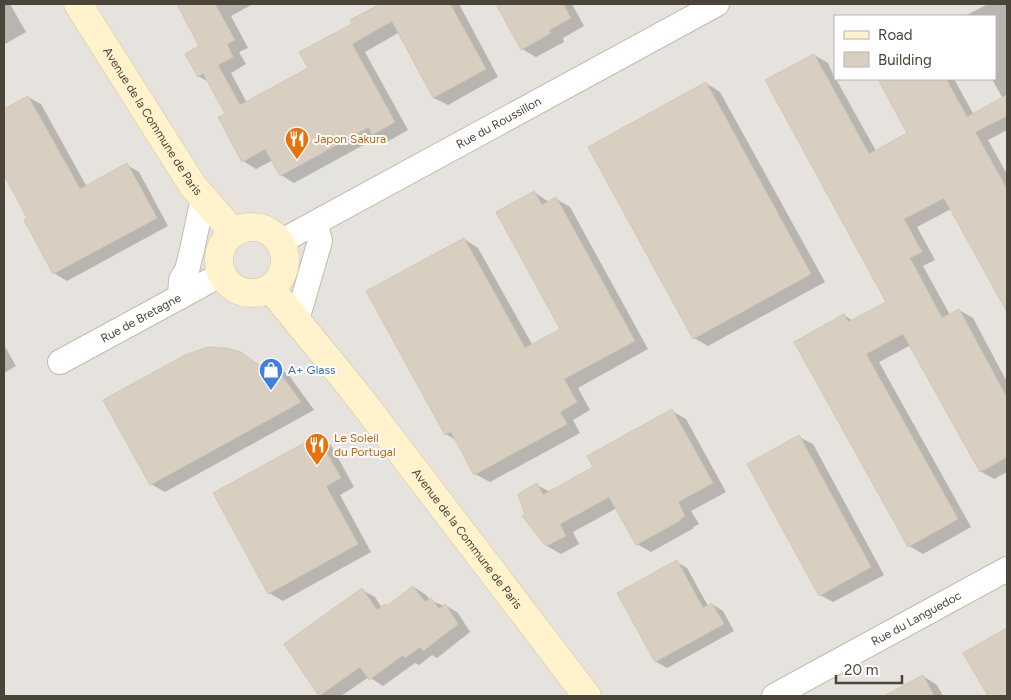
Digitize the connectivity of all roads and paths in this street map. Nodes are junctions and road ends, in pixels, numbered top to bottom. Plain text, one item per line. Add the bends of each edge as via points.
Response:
1 (78, 4) edge
2 (717, 4) edge
3 (203, 198) junction
4 (316, 224) junction
5 (234, 232) junction
6 (280, 242) junction
7 (222, 274) junction
8 (270, 288) junction
9 (180, 297) junction
10 (297, 320) junction
11 (60, 362) dead end
12 (1007, 569) edge
13 (588, 696) edge
14 (774, 696) edge

1 - 3 street, Avenue de la Commune de Paris
2 - 4 street, Rue du Roussillon
3 - 5 street, Avenue de la Commune de Paris
3 - 9 street via 187,270 181,280
4 - 6 street, Rue du Roussillon
4 - 10 street via 320,240
5 - 6 street via 259,228
5 - 7 street via 220,251
6 - 8 street via 285,254 285,267 280,279
7 - 8 street via 230,286 243,292 257,293
7 - 9 street, Rue de Bretagne
8 - 10 street, Avenue de la Commune de Paris
9 - 11 street, Rue de Bretagne
10 - 13 street, Avenue de la Commune de Paris
12 - 14 street, Rue du Languedoc

